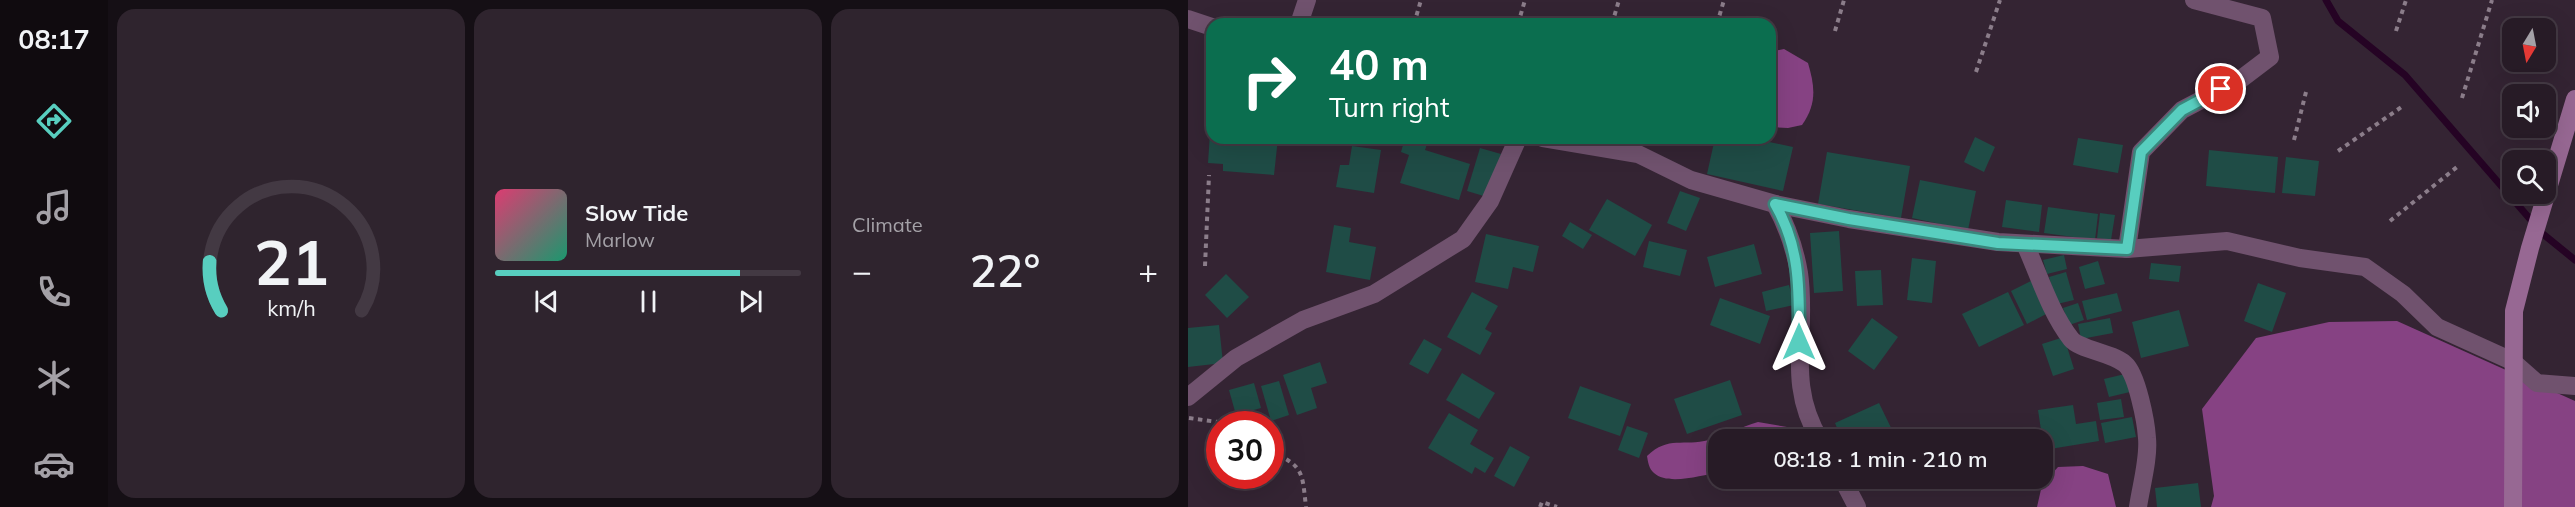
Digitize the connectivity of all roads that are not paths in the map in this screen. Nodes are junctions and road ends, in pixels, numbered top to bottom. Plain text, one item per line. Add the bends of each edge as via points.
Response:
1 (1307, 0) edge
2 (2194, 0) edge
3 (1301, 18) edge
4 (1188, 19) edge
5 (1206, 25) edge
6 (2575, 99) edge
7 (1515, 144) edge
8 (1579, 144) edge
9 (1775, 204) junction
10 (2025, 244) junction
11 (2127, 249) junction
12 (2512, 361) junction
13 (2575, 386) edge
14 (1188, 397) edge
15 (1813, 429) edge
16 (1848, 489) edge
17 (1857, 507) edge
18 (2138, 507) edge
19 (2513, 507) edge

1 - 3 street
2 - 11 street via 2262,18 2270,57 2241,78 2182,110 2141,152
4 - 5 street
6 - 12 street via 2514,311
7 - 14 street via 1490,201 1462,239 1374,294 1303,320 1236,358
8 - 9 street via 1638,154 1691,180
9 - 10 street via 1998,243
9 - 15 street via 1787,225 1799,274 1801,396
10 - 11 street
10 - 18 street via 2051,305 2072,341 2126,364 2136,385 2147,440
11 - 12 street via 2226,241 2300,258 2365,267 2403,294 2437,327
12 - 13 street via 2537,383
12 - 19 street
16 - 17 street

